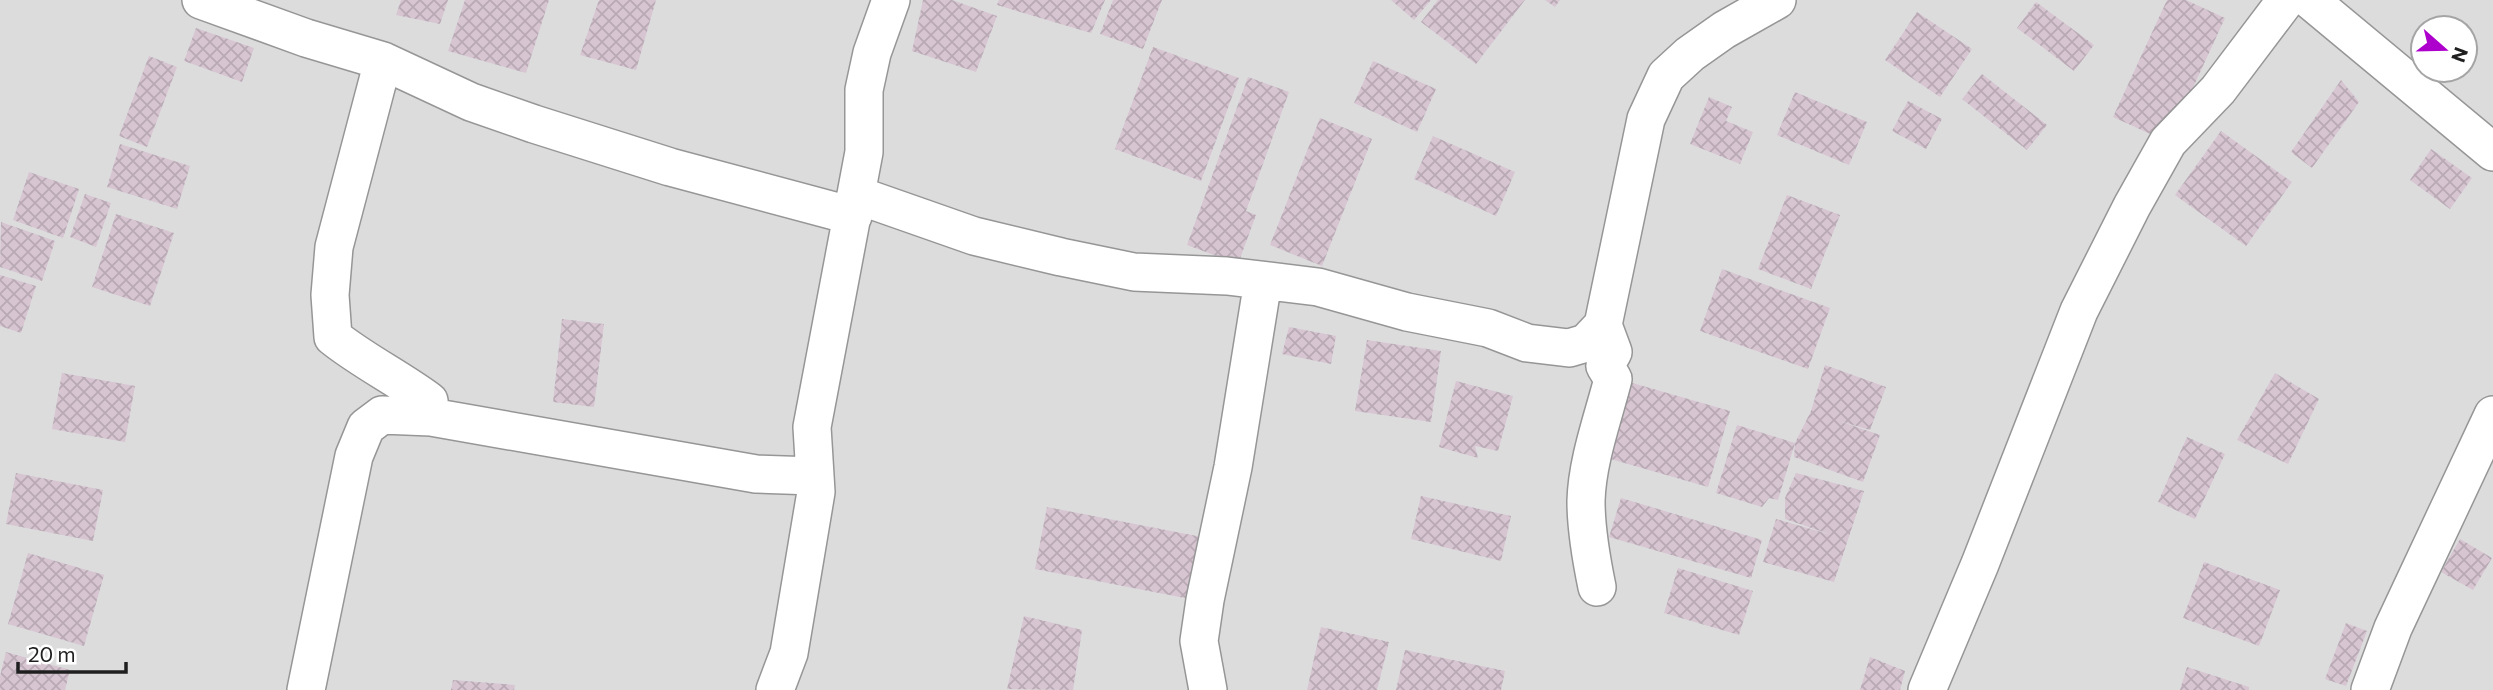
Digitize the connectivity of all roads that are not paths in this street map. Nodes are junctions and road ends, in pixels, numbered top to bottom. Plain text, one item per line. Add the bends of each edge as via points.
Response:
1 (201, 0) edge
2 (891, 0) edge
3 (1777, 0) edge
4 (2286, 0) edge
5 (2310, 0) edge
6 (383, 61) junction
7 (2493, 152) edge
8 (855, 206) junction
9 (1263, 281) junction
10 (1603, 325) junction
11 (2493, 415) edge
12 (431, 417) junction
13 (814, 477) junction
14 (1597, 587) dead end
15 (306, 690) edge
16 (775, 690) edge
17 (1208, 690) edge
18 (1927, 690) edge
19 (2371, 690) edge

1 - 6 street
2 - 8 street via 864,90 863,152
3 - 10 street via 1724,30 1666,76 1646,119
4 - 18 street via 2218,90 2168,142 2132,206 2079,311
5 - 7 street
6 - 8 street via 471,102 670,167
6 - 12 street via 334,247 333,337 429,401
8 - 9 street via 1134,272
8 - 13 street via 812,427
9 - 10 street via 1318,287 1488,328 1527,343 1569,348 1586,343
9 - 17 street via 1199,641
10 - 14 street via 1614,352 1605,366 1613,379 1586,499
11 - 19 street via 2393,628
12 - 13 street via 757,474
12 - 15 street via 382,415 366,427 354,456
13 - 16 street via 816,492 789,653

